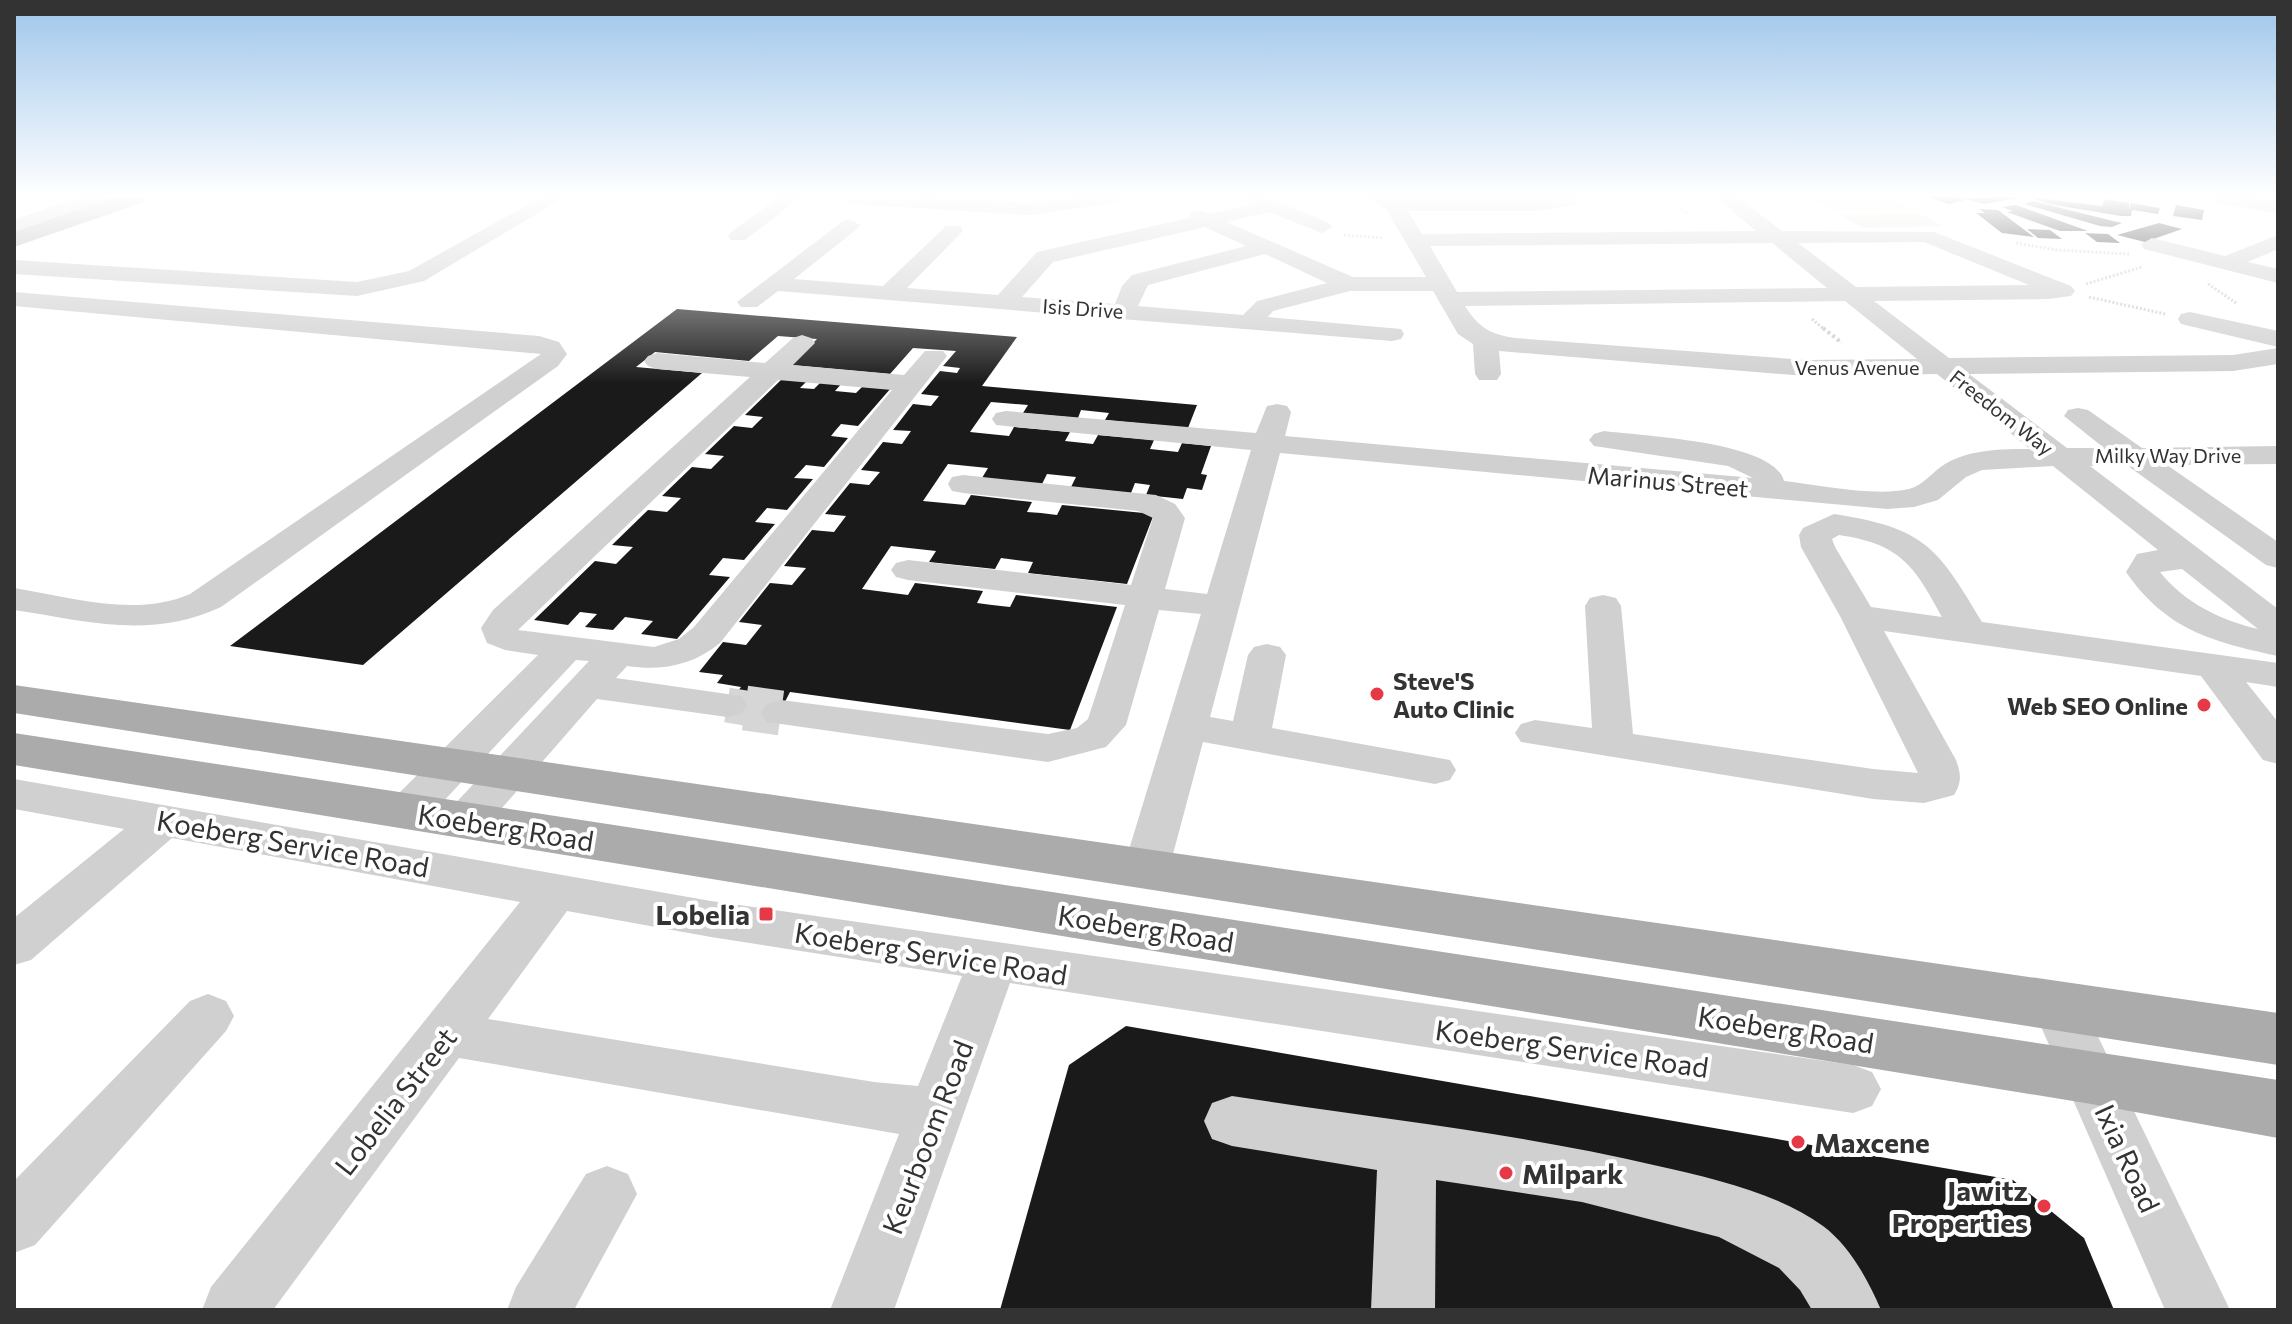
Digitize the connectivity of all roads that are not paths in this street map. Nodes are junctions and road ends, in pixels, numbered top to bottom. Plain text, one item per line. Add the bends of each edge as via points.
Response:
1 (447, 259) edge
2 (807, 259) edge
3 (924, 259) edge
4 (1043, 259) edge
5 (1221, 259) edge
6 (1292, 259) edge
7 (1427, 259) edge
8 (1804, 259) edge
9 (1983, 259) edge
10 (2204, 259) edge
11 (2225, 259) edge
12 (2218, 261) junction
13 (14, 267) edge
14 (2278, 276) edge
15 (775, 284) junction
16 (1349, 284) junction
17 (1447, 292) junction
18 (889, 293) junction
19 (1849, 294) junction
20 (20, 302) edge
21 (749, 302) dead end
22 (1005, 302) junction
23 (1124, 311) junction
24 (2190, 319) road end
25 (1250, 322) junction
26 (1392, 334) dead end
27 (2278, 339) edge
28 (1485, 341) junction
29 (802, 343) dead end
30 (934, 356) dead end
31 (2278, 356) edge
32 (657, 361) dead end
33 (1944, 366) junction
34 (772, 372) junction
35 (1488, 374) dead end
36 (911, 384) junction
37 (2078, 416) dead end
38 (1006, 419) dead end
39 (1272, 428) junction
40 (1604, 440) dead end
41 (2134, 455) junction
42 (2278, 455) edge
43 (2058, 456) junction
44 (963, 484) dead end
45 (1771, 491) junction
46 (2191, 558) junction
47 (2278, 558) edge
48 (908, 570) dead end
49 (1143, 597) junction
50 (14, 599) edge
51 (1221, 606) junction
52 (1603, 606) dead end
53 (1858, 616) junction
54 (2278, 627) edge
55 (1970, 634) junction
56 (2278, 645) edge
57 (567, 647) junction
58 (617, 654) junction
59 (1267, 655) dead end
60 (2278, 675) edge
61 (2224, 680) junction
62 (588, 686) junction
63 (14, 699) edge
64 (2278, 699) edge
65 (727, 705) tunnel mouth
66 (781, 713) tunnel mouth
67 (1187, 726) junction
68 (1535, 733) dead end
69 (1250, 736) junction
70 (1613, 743) junction
71 (14, 749) edge
72 (2278, 750) edge
73 (453, 764) junction
74 (1435, 770) dead end
75 (509, 773) junction
76 (14, 794) edge
77 (408, 811) junction
78 (165, 820) junction
79 (466, 820) junction
80 (1146, 869) junction
81 (556, 891) junction
82 (14, 946) edge
83 (992, 963) junction
84 (2058, 1006) junction
85 (208, 1016) dead end
86 (446, 1034) junction
87 (2278, 1039) edge
88 (2091, 1077) junction
89 (1853, 1089) dead end
90 (2278, 1109) edge
91 (935, 1113) junction
92 (1232, 1121) dead end
93 (1407, 1149) junction
94 (607, 1194) dead end
95 (14, 1224) edge
96 (234, 1310) edge
97 (539, 1310) edge
98 (862, 1310) edge
99 (1403, 1310) edge
100 (1849, 1310) edge
101 (2198, 1310) edge

1 - 13 street via 416,276 357,289
2 - 15 street
3 - 18 street
4 - 22 street
5 - 23 street via 1140,280
6 - 16 street
7 - 17 street
8 - 19 street, Freedom Way
9 - 19 street via 2063,291
10 - 12 street
11 - 12 street
12 - 14 street
15 - 18 street, Isis Drive
15 - 21 street
16 - 17 street
16 - 25 street via 1265,306
17 - 19 street
17 - 28 street via 1467,329
18 - 22 street, Isis Drive
19 - 33 street, Freedom Way
20 - 50 street via 539,344 554,354 188,609 136,616
22 - 23 street, Isis Drive
23 - 25 street, Isis Drive
24 - 27 street
25 - 26 street, Isis Drive
28 - 33 street, Venus Avenue via 1787,367
28 - 35 street
29 - 34 street
30 - 36 street
31 - 33 street, Venus Avenue via 2233,363
32 - 34 street
33 - 43 street, Freedom Way
34 - 36 street
34 - 57 street via 499,628 505,639
36 - 58 street via 707,635 692,647 657,659
37 - 41 street
38 - 39 street, Marinus Street
39 - 45 street, Marinus Street
39 - 51 street
40 - 45 street via 1745,461 1767,474
41 - 42 street, Milky Way Drive
41 - 43 street, Milky Way Drive
41 - 47 street
43 - 45 street, Marinus Street via 1973,463 1914,498 1872,500
43 - 46 street, Freedom Way
44 - 49 street via 1145,502 1164,511 1169,518
46 - 54 street, Freedom Way
46 - 56 street via 2149,561 2143,572 2179,610 2208,626
48 - 49 street
49 - 51 street
49 - 66 street via 1106,725 1091,738 1048,748
51 - 67 street
52 - 70 street
53 - 55 street
53 - 55 street via 1818,547 1815,535 1834,524 1892,535 1916,548
53 - 70 street via 1935,760 1939,785 1873,784
55 - 61 street
57 - 58 street
57 - 73 street
58 - 62 street
59 - 69 street
60 - 61 street
61 - 64 street
61 - 72 street
62 - 65 street
62 - 75 street
63 - 73 main road
67 - 69 street
67 - 80 street
68 - 70 street
69 - 74 street
71 - 77 main road, Koeberg Road
73 - 75 main road
73 - 77 street
75 - 79 street
75 - 80 main road
76 - 78 street, Koeberg Service Road
77 - 79 main road, Koeberg Road
78 - 81 street, Koeberg Service Road
78 - 82 street
79 - 88 main road, Koeberg Road
80 - 84 main road
81 - 83 street, Koeberg Service Road
81 - 86 street, Lobelia Street
83 - 89 street, Koeberg Service Road
83 - 91 street, Keurboom Road
84 - 87 main road
84 - 88 street, Ixia Road
85 - 95 street
86 - 91 street
86 - 96 street, Lobelia Street
88 - 90 main road, Koeberg Road
88 - 101 street, Ixia Road
91 - 98 street, Keurboom Road
92 - 93 street
93 - 99 street
93 - 100 street via 1582,1175 1726,1210 1801,1247
94 - 97 street

